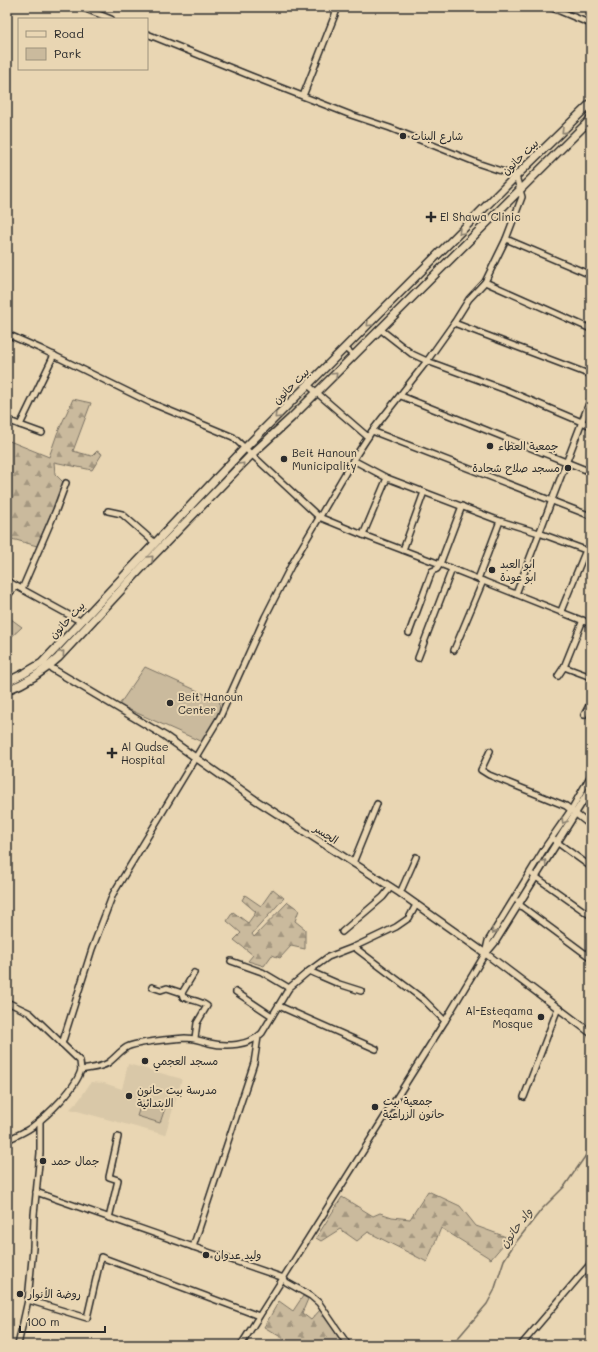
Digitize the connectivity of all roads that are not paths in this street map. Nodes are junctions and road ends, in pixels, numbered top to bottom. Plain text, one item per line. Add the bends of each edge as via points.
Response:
1 (81, 7) edge
2 (338, 7) edge
3 (550, 7) edge
4 (108, 18) edge
5 (591, 24) edge
6 (148, 34) edge
7 (303, 96) junction
8 (591, 103) edge
9 (591, 119) edge
10 (516, 176) junction
11 (520, 189) junction
12 (506, 240) junction
13 (591, 275) edge
14 (485, 282) junction
15 (454, 322) junction
16 (380, 329) junction
17 (591, 329) edge
18 (7, 334) edge
19 (345, 348) junction
20 (54, 355) junction
21 (354, 356) junction
22 (427, 361) junction
23 (591, 375) edge
24 (308, 385) junction
25 (316, 393) junction
26 (401, 396) junction
27 (591, 398) edge
28 (7, 420) edge
29 (582, 423) junction
30 (20, 425) junction
31 (591, 426) edge
32 (372, 431) junction
33 (42, 433) dead end
34 (368, 437) junction
35 (245, 448) junction
36 (252, 454) junction
37 (353, 460) junction
38 (566, 462) junction
39 (591, 472) edge
40 (387, 478) junction
41 (66, 483) dead end
42 (424, 492) junction
43 (552, 500) junction
44 (462, 506) junction
45 (108, 511) dead end
46 (591, 516) edge
47 (319, 517) junction
48 (500, 521) junction
49 (539, 533) junction
50 (362, 535) junction
51 (155, 543) junction
52 (403, 550) junction
53 (588, 551) edge
54 (440, 564) junction
55 (452, 569) junction
56 (481, 580) junction
57 (7, 581) edge
58 (16, 586) junction
59 (22, 589) junction
60 (516, 594) junction
61 (7, 596) edge
62 (561, 611) junction
63 (583, 620) junction
64 (80, 621) junction
65 (591, 624) edge
66 (410, 633) dead end
67 (454, 650) dead end
68 (418, 658) dead end
69 (42, 663) junction
70 (564, 666) junction
71 (49, 667) junction
72 (558, 676) dead end
73 (591, 678) edge
74 (7, 682) edge
75 (7, 690) edge
76 (591, 702) edge
77 (584, 715) dead end
78 (490, 750) dead end
79 (196, 758) junction
80 (591, 775) edge
81 (591, 788) edge
82 (377, 804) dead end
83 (573, 812) junction
84 (591, 826) edge
85 (551, 839) junction
86 (557, 842) junction
87 (416, 857) dead end
88 (353, 863) junction
89 (591, 867) edge
90 (533, 875) junction
91 (391, 887) junction
92 (400, 893) junction
93 (517, 901) junction
94 (416, 905) junction
95 (591, 916) edge
96 (342, 932) dead end
97 (354, 947) junction
98 (485, 954) junction
99 (591, 958) edge
100 (231, 960) dead end
101 (309, 971) junction
102 (194, 973) dead end
103 (152, 987) dead end
104 (289, 988) junction
105 (361, 990) dead end
106 (236, 992) dead end
107 (182, 993) junction
108 (7, 1002) edge
109 (279, 1006) junction
110 (558, 1008) junction
111 (272, 1016) junction
112 (445, 1021) junction
113 (590, 1033) edge
114 (258, 1037) junction
115 (195, 1038) junction
116 (62, 1044) junction
117 (376, 1048) dead end
118 (81, 1070) junction
119 (524, 1097) dead end
120 (40, 1121) junction
121 (118, 1137) dead end
122 (7, 1140) edge
123 (36, 1192) junction
124 (109, 1218) junction
125 (193, 1247) junction
126 (591, 1263) edge
127 (284, 1278) junction
128 (28, 1300) junction
129 (259, 1316) junction
130 (18, 1345) edge
131 (241, 1345) edge
132 (348, 1345) edge
133 (521, 1345) edge

1 - 4 street
2 - 7 street
3 - 5 street
6 - 7 street
7 - 10 street
8 -> 10 main road, بيت حانون
9 - 11 main road, بيت حانون
10 - 11 street
10 -> 19 main road, بيت حانون
11 - 12 street via 522,197
11 - 16 main road, بيت حانون
12 - 13 street
12 - 14 street
14 - 15 street via 468,299
14 - 17 street
15 - 22 street
15 - 23 street
16 - 21 main road, بيت حانون
16 - 22 street via 412,354
18 - 20 street
19 - 21 street
19 - 24 main road, بيت حانون
20 - 30 street
20 - 35 street via 150,403 233,437
25 -> 21 main road, بيت حانون
22 - 26 street
22 - 29 street via 506,390
24 - 25 street
24 -> 35 main road, بيت حانون
25 - 34 street
25 - 36 main road, بيت حانون
26 - 32 street
26 - 38 street
27 - 29 street
28 - 30 street
29 - 31 street
29 - 38 street
30 - 33 street
32 - 34 street
32 - 43 street
34 - 37 street
35 - 36 street
35 - 51 main road, بيت حانون
36 - 47 street
71 -> 36 main road, بيت حانون
37 - 40 street
37 - 47 street
38 - 39 street
38 - 43 street
40 - 42 street
40 - 50 street
41 - 59 street
42 - 44 street
42 - 52 street
43 - 46 street
43 - 49 street
44 - 48 street
44 - 54 street
45 - 51 street via 122,514
47 - 50 street
47 - 79 street via 265,617 220,717
48 - 49 street
48 - 56 street
49 - 53 street
49 - 60 street
50 - 52 street
51 - 64 main road, بيت حانون
52 - 54 street
53 - 62 street
54 - 55 street
54 - 66 street via 438,569 432,571
55 - 56 street
55 - 68 street
56 - 60 street
56 - 67 street
57 - 58 street
58 - 59 street
58 - 61 street
59 - 64 street
60 - 62 street
62 - 63 street
63 - 65 street
63 - 70 street
64 - 69 main road, بيت حانون
69 - 71 street, الجسر
69 - 74 main road, بيت حانون
70 - 72 street
70 - 73 street
71 - 75 main road, بيت حانون via 26,682
71 - 79 street, الجسر via 145,724
76 - 77 street
78 - 83 street via 481,770 566,806
79 - 88 street, الجسر
79 - 116 street via 113,894 92,949
80 - 83 street
81 - 83 street
82 - 88 street
83 - 84 street
83 -> 85 street
83 - 86 street
85 - 86 street
85 - 90 street
86 - 89 street
90 -> 86 street
87 - 92 street
88 - 91 street, الجسر
90 - 93 street
90 - 95 street
91 - 92 street, الجسر
91 - 96 street
92 - 94 street, الجسر
93 - 98 street via 495,942
93 - 99 street
94 - 97 street via 409,918 396,927
94 - 98 street, الجسر
97 - 101 street via 328,957
97 - 112 street via 424,1000
98 - 110 street, الجسر
98 - 112 street
100 - 104 street via 262,972
101 - 104 street
101 - 105 street
102 - 107 street
103 - 107 street
104 - 109 street
106 - 111 street
107 - 115 street via 188,1000 199,1000 207,1006 197,1023
108 - 116 street via 30,1013
109 - 111 street
109 - 117 street
110 - 113 street, الجسر
110 - 119 street
111 - 114 street
112 - 127 street
114 - 115 street via 241,1044 228,1045
114 - 125 street via 254,1063
115 - 118 street via 129,1047 108,1063
116 - 118 street via 80,1061
118 - 120 street via 73,1086
120 - 122 street
120 - 123 street
121 - 124 street via 109,1177 118,1180
123 - 124 street
123 - 128 street
124 - 125 street
125 - 127 street
126 - 133 street
127 - 129 street
127 - 132 street via 286,1282 319,1303
128 - 129 street via 87,1318 101,1257
128 - 130 street
129 - 131 street

